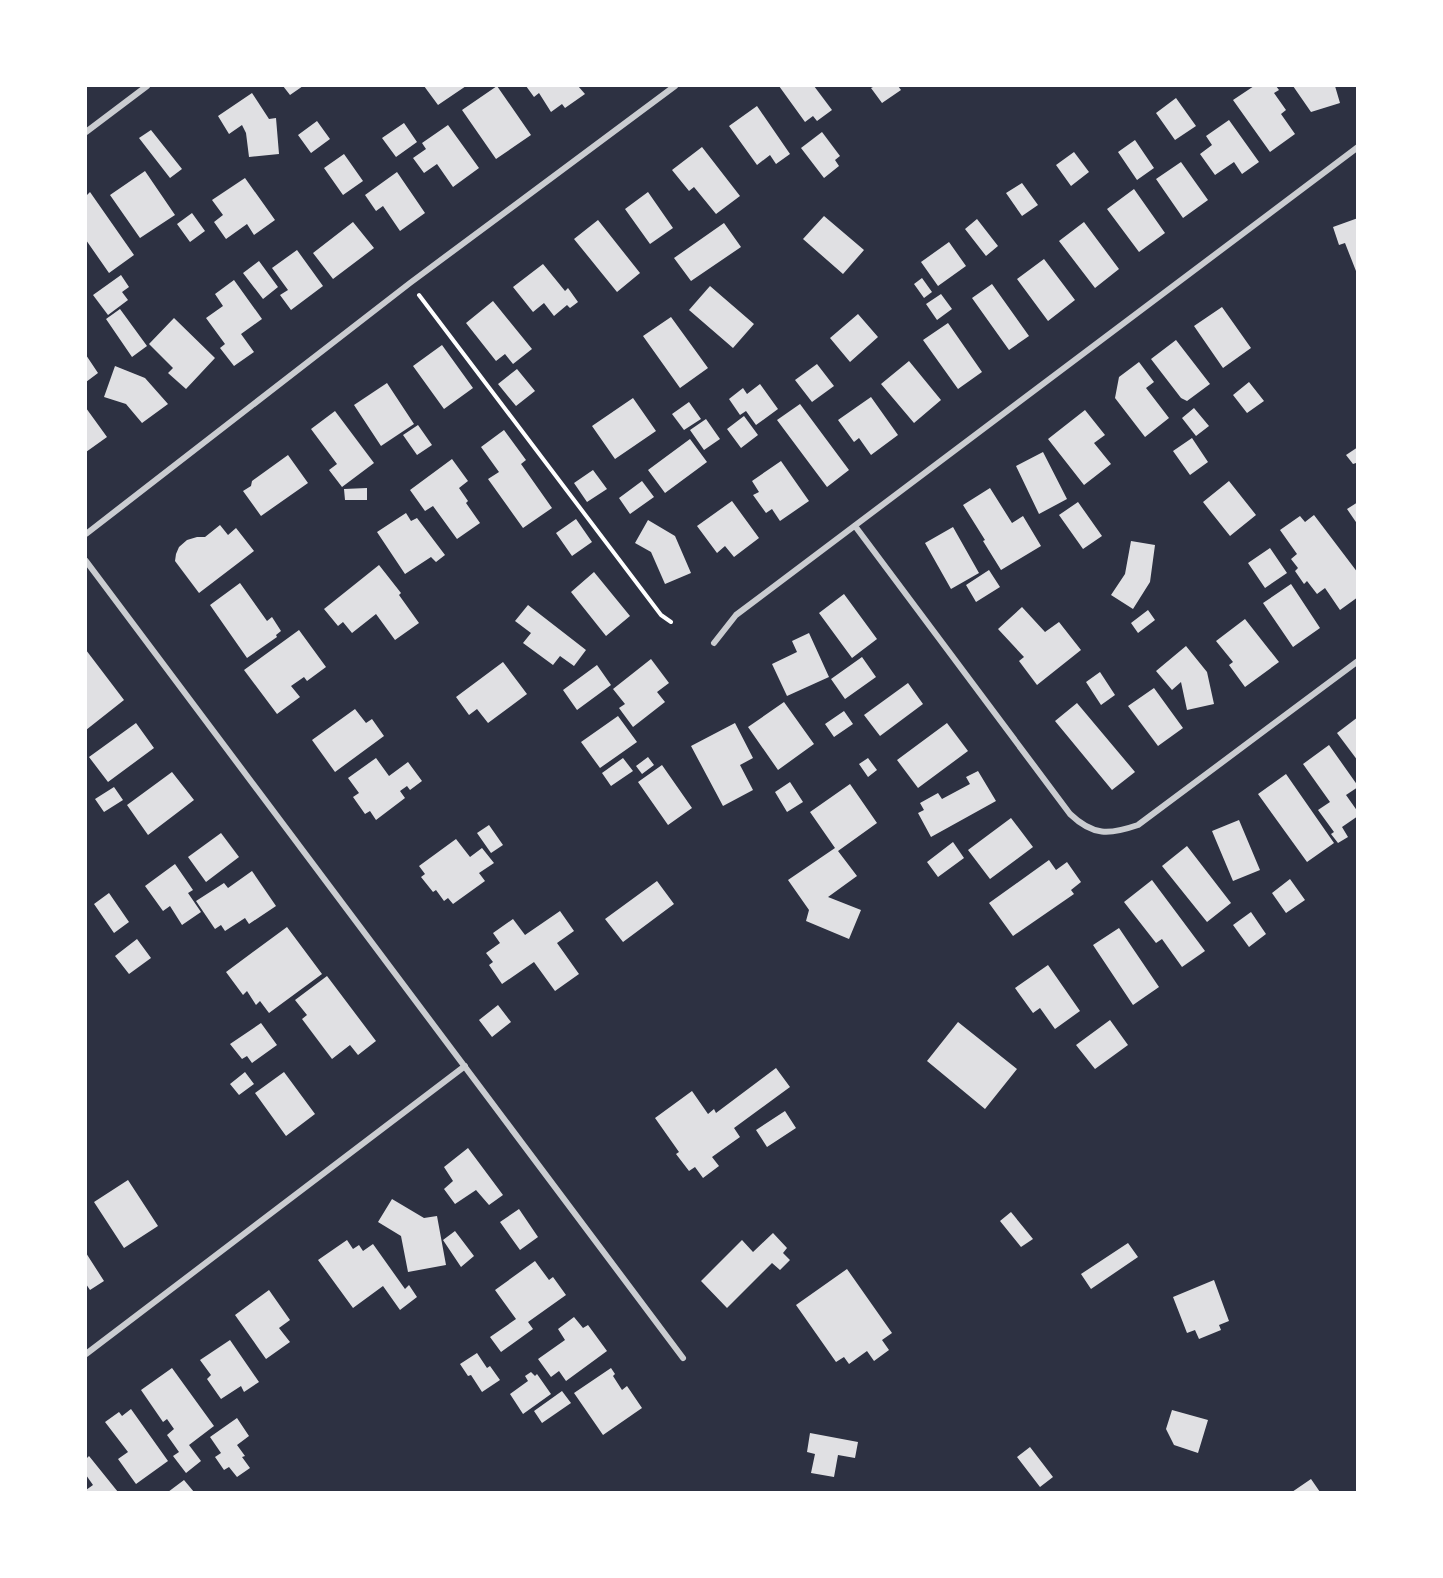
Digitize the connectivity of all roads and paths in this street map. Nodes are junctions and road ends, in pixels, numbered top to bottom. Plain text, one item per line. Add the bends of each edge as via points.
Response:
1 (147, 86) edge
2 (675, 86) edge
3 (86, 132) edge
4 (1358, 147) edge
5 (410, 283) junction
6 (855, 526) junction
7 (86, 534) edge
8 (86, 561) edge
9 (670, 622) dead end
10 (714, 643) dead end
11 (1358, 661) edge
12 (465, 1066) junction
13 (86, 1354) edge
14 (683, 1358) dead end

1 - 3 street
2 - 5 street
4 - 6 street
5 - 7 street
5 - 9 path
6 - 10 street via 736,615
6 - 11 street via 1070,814 1082,825 1099,832 1119,832 1138,825
8 - 12 street
12 - 13 street
12 - 14 street

